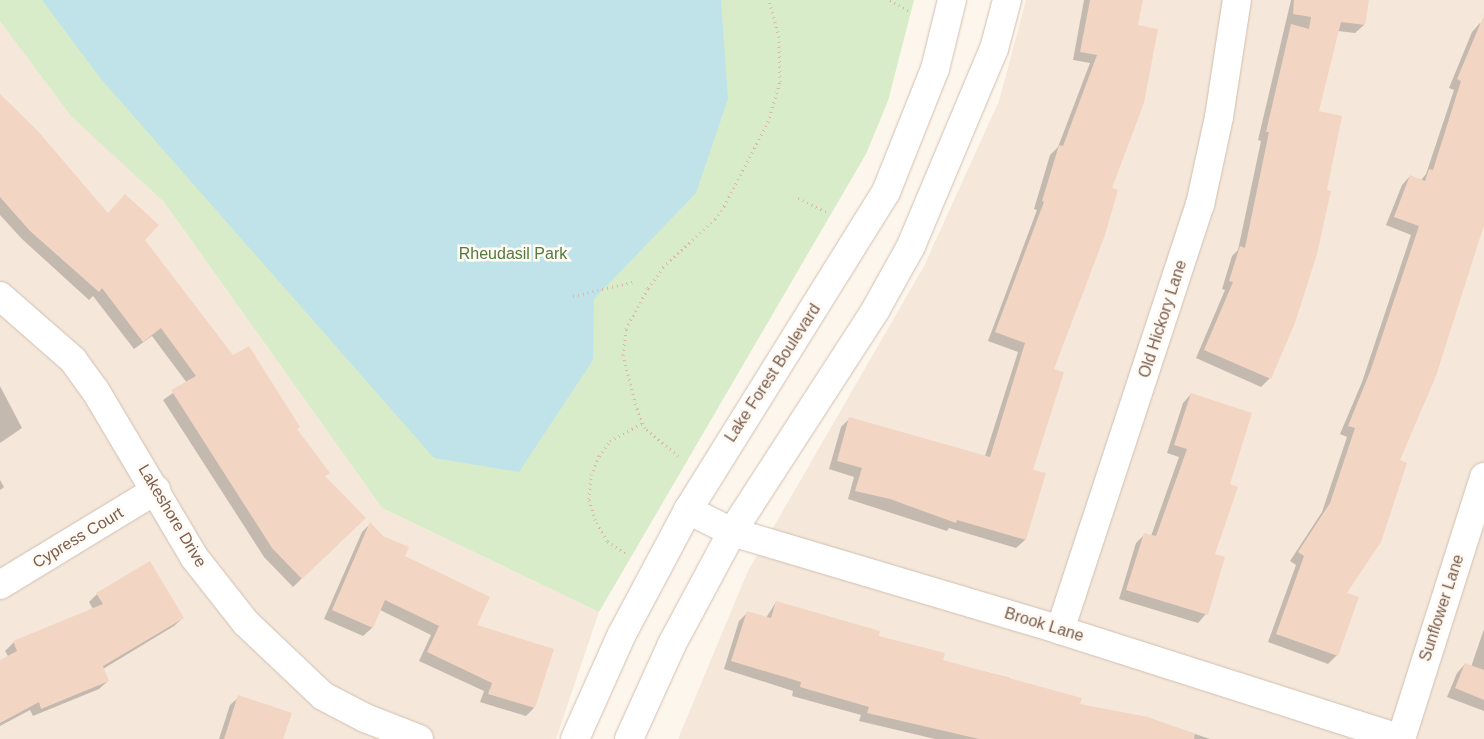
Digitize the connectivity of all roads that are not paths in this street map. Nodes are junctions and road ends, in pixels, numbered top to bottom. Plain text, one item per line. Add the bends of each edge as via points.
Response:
1 (952, 0) edge
2 (1007, 0) edge
3 (1237, 0) edge
4 (0, 296) edge
5 (1484, 477) edge
6 (156, 490) junction
7 (688, 510) junction
8 (732, 532) junction
9 (0, 585) edge
10 (1060, 630) junction
11 (362, 729) edge
12 (419, 739) edge
13 (575, 739) edge
14 (629, 739) edge
15 (1401, 739) edge

1 - 7 street, Lake Forest Boulevard via 935,69 886,192
2 - 8 street via 994,49 911,246 876,309
3 - 10 street, Old Hickory Lane via 1219,117 1200,205
4 - 6 street, Lakeshore Drive via 73,360 96,390
5 - 15 street, Sunflower Lane
6 - 9 street, Cypress Court
6 - 11 street, Lakeshore Drive via 194,557 246,623
7 - 8 street, Brook Lane
7 - 13 street, Lake Forest Boulevard via 621,636
8 - 10 street, Brook Lane
8 - 14 street via 672,644
10 - 15 street, Brook Lane
11 - 12 street, Lakeshore Drive

